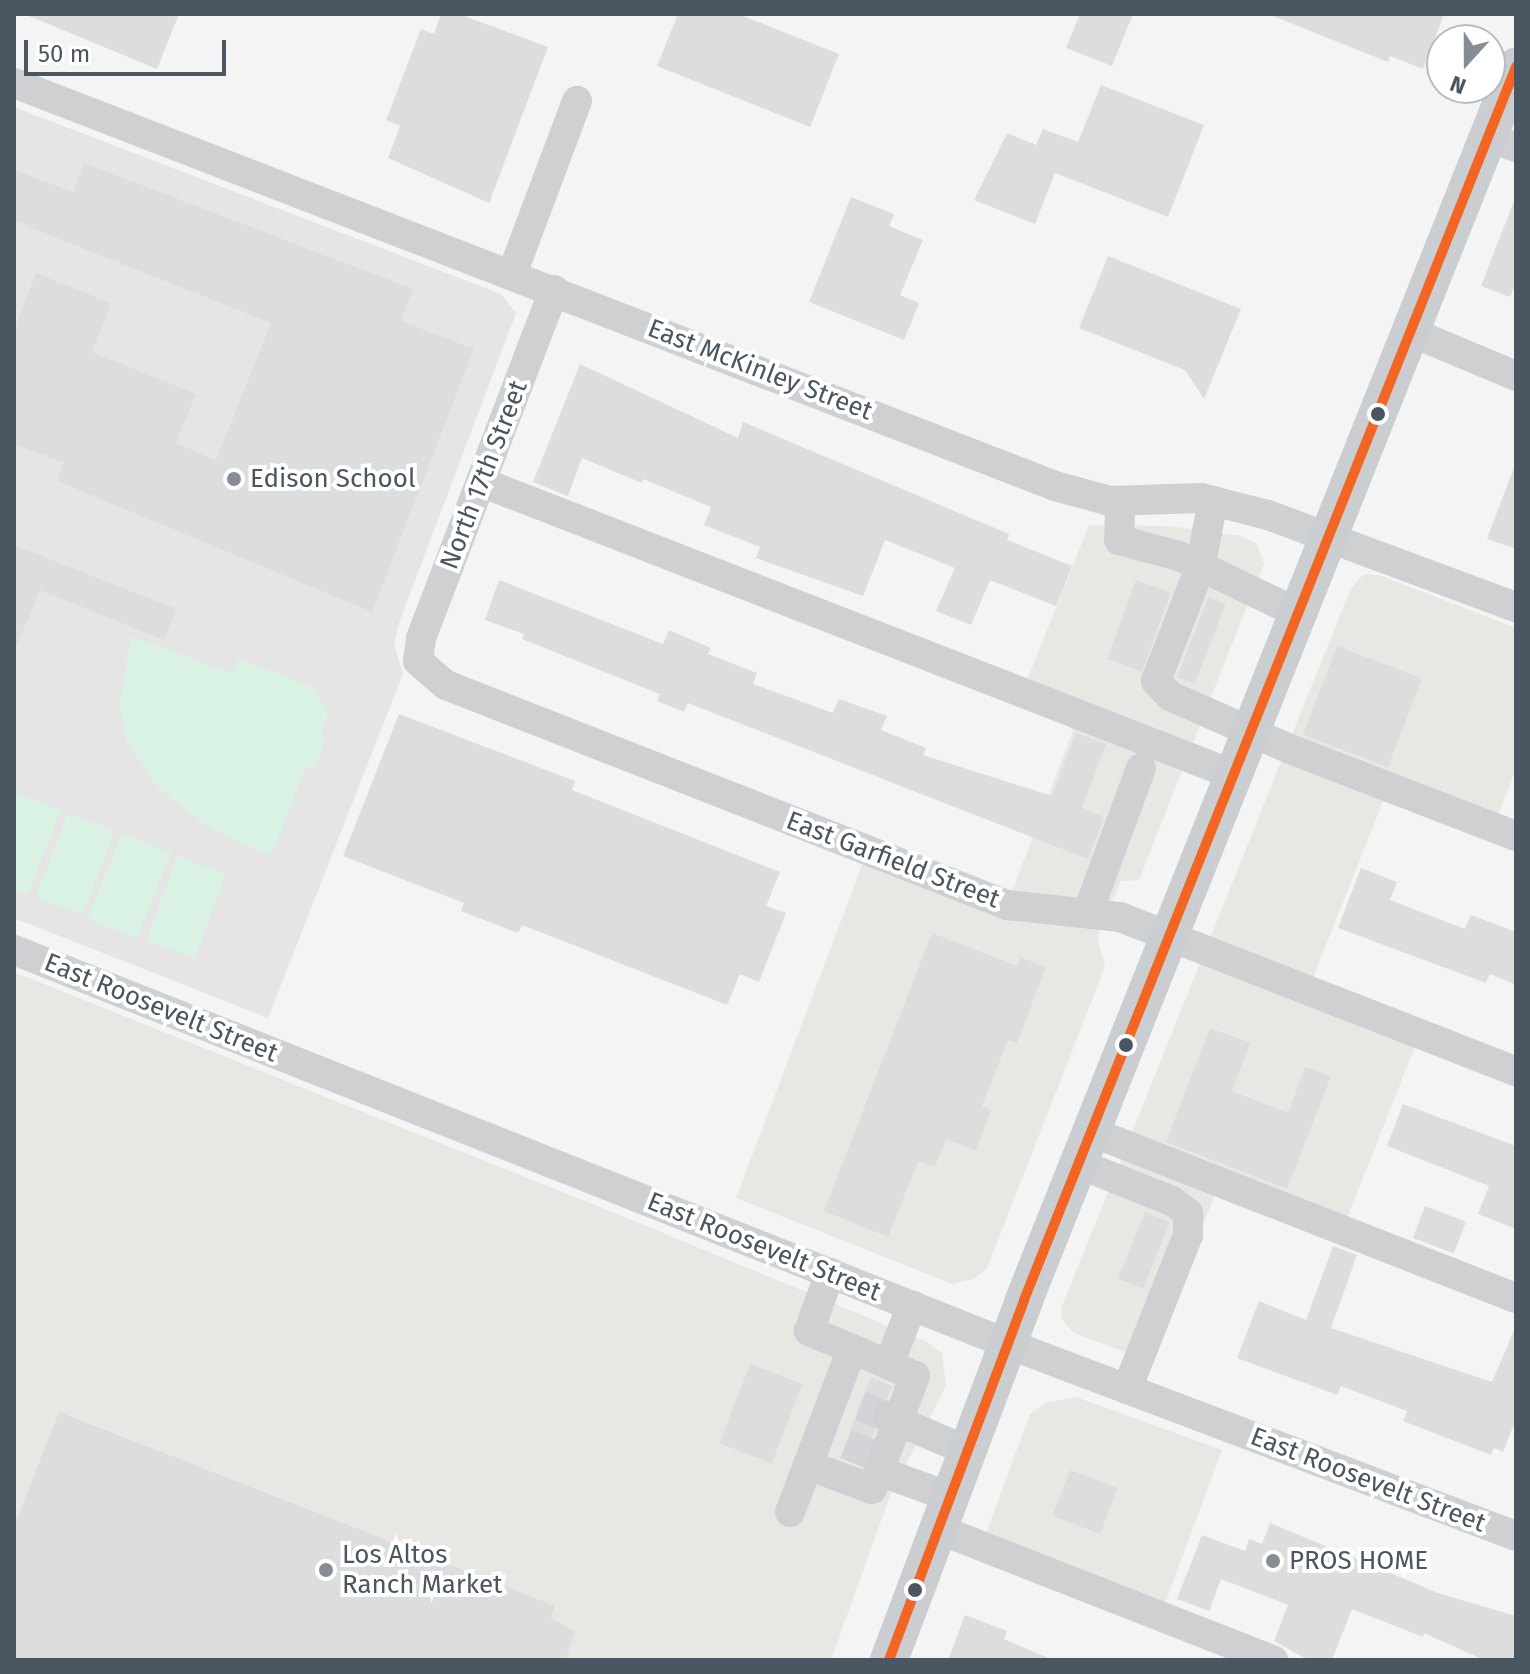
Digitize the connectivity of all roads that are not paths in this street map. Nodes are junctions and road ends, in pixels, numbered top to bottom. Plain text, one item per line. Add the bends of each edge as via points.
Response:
1 (1516, 67) edge
2 (14, 83) edge
3 (577, 101) dead end
4 (1502, 142) edge
5 (512, 274) junction
6 (554, 290) junction
7 (1411, 332) junction
8 (1516, 376) edge
9 (481, 482) junction
10 (1120, 501) junction
11 (1213, 501) junction
12 (1329, 537) junction
13 (1200, 568) junction
14 (1516, 607) edge
15 (1298, 613) junction
16 (418, 661) joint
17 (1251, 732) junction
18 (1141, 768) dead end
19 (1234, 775) junction
20 (1516, 836) edge
21 (1088, 912) junction
22 (1170, 938) junction
23 (14, 950) edge
24 (1516, 1071) edge
25 (1085, 1148) junction
26 (830, 1273) junction
27 (1516, 1298) edge
28 (912, 1305) junction
29 (1008, 1344) junction
30 (852, 1349) junction
31 (889, 1364) junction
32 (1127, 1389) junction
33 (870, 1410) junction
34 (968, 1451) junction
35 (860, 1453) junction
36 (808, 1465) junction
37 (790, 1512) dead end
38 (944, 1513) junction
39 (1516, 1536) edge
40 (889, 1660) edge
41 (1273, 1660) edge

1 - 4 main road
2 - 5 street, East McKinley Street
3 - 5 street
4 - 7 main road
5 - 6 street, East McKinley Street
6 - 9 street, North 17th Street
6 - 10 street, East McKinley Street via 1055,486
7 - 8 street
7 - 12 main road
9 - 16 street, North 17th Street via 421,639
9 - 19 street
10 - 11 street, East McKinley Street
10 - 13 street via 1119,540 1179,556
11 - 12 street, East McKinley Street
11 - 13 street
12 - 14 street, East McKinley Street
12 - 15 main road
13 - 15 street
13 - 17 street via 1156,681 1170,696
15 - 17 main road
16 - 21 street, East Garfield Street via 446,685 1007,905
17 - 19 main road
17 - 20 street
18 - 21 street
19 - 22 main road
21 - 22 street, East Garfield Street via 1120,917
22 - 24 street, East Garfield Street
22 - 25 main road
23 - 26 street, East Roosevelt Street
25 - 27 street
25 - 29 main road
25 - 32 street via 1188,1213 1188,1235
26 - 28 street, East Roosevelt Street
26 - 30 street via 809,1331
28 - 29 street, East Roosevelt Street
28 - 31 street
29 - 32 street, East Roosevelt Street
29 - 34 main road
30 - 31 street
30 - 33 street
31 - 33 street via 915,1376
32 - 39 street, East Roosevelt Street
33 - 34 street
33 - 35 street
33 - 35 street
34 - 38 main road
35 - 36 street
35 - 36 street via 872,1489
35 - 38 street
36 - 37 street
38 - 40 main road
38 - 41 street

